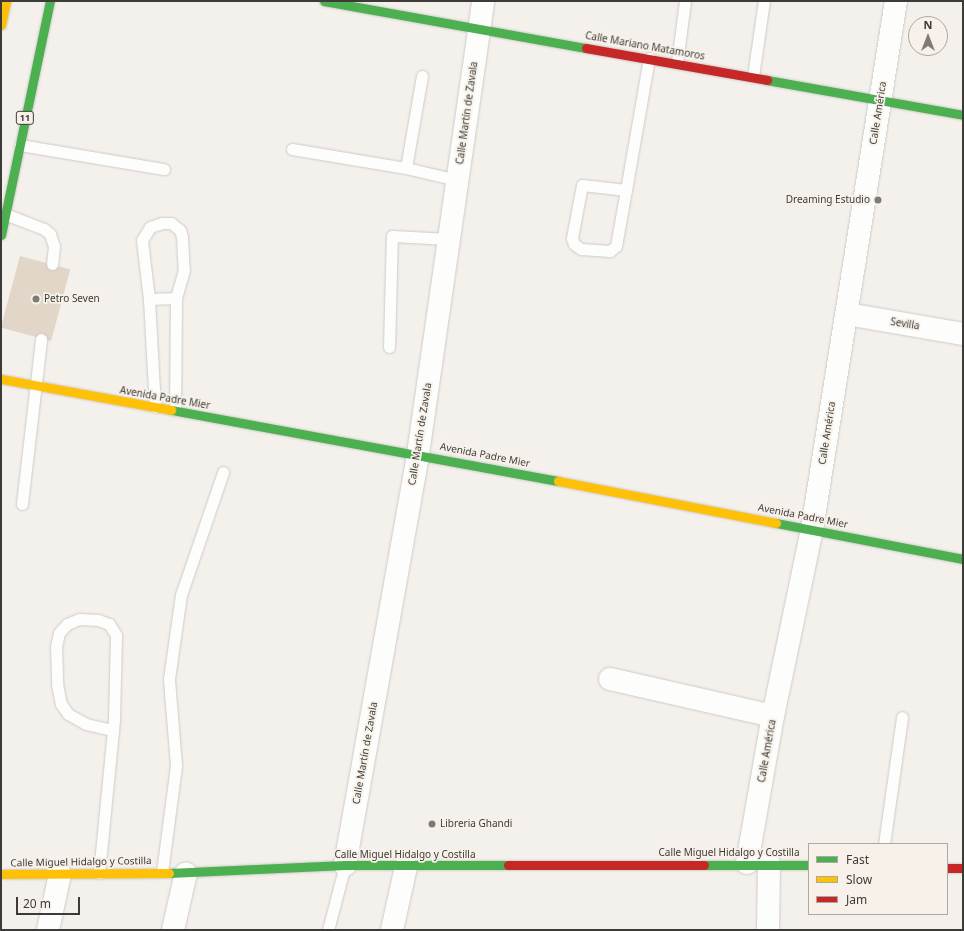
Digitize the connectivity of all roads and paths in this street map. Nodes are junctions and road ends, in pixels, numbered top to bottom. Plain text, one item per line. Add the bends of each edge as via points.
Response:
1 (6, 1) edge
2 (50, 1) edge
3 (324, 1) edge
4 (483, 1) edge
5 (685, 1) edge
6 (764, 1) edge
7 (896, 1) edge
8 (380, 6) edge
9 (1, 25) edge
10 (479, 30) junction
11 (649, 58) junction
12 (677, 62) junction
13 (422, 76) dead end
14 (753, 76) junction
15 (880, 101) junction
16 (963, 115) edge
17 (20, 145) junction
18 (292, 150) dead end
19 (406, 168) junction
20 (164, 169) dead end
21 (458, 180) junction
22 (626, 190) junction
23 (5, 214) junction
24 (1, 235) edge
25 (449, 239) junction
26 (52, 264) dead end
27 (176, 298) junction
28 (150, 299) junction
29 (847, 314) junction
30 (963, 334) edge
31 (41, 339) dead end
32 (389, 347) dead end
33 (1, 379) edge
34 (35, 387) junction
35 (155, 407) junction
36 (175, 410) junction
37 (418, 454) junction
38 (223, 472) dead end
39 (22, 504) dead end
40 (812, 528) junction
41 (963, 559) edge
42 (610, 679) dead end
43 (773, 716) junction
44 (902, 717) dead end
45 (113, 730) junction
46 (884, 843) edge
47 (747, 863) junction
48 (769, 864) junction
49 (345, 865) junction
50 (808, 865) edge
51 (406, 867) junction
52 (948, 868) edge
53 (963, 868) edge
54 (162, 872) junction
55 (99, 873) junction
56 (186, 873) junction
57 (1, 874) edge
58 (60, 874) junction
59 (48, 930) edge
60 (173, 930) edge
61 (328, 930) edge
62 (392, 930) edge
63 (768, 930) edge

1 - 9 street
2 - 17 street, 11
3 - 8 street, Calle Mariano Matamoros
4 - 10 street, Calle Martín de Zavala
5 - 12 lane
6 - 14 lane
7 - 15 street, Calle América
8 - 10 street, Calle Mariano Matamoros
10 - 11 street, Calle Mariano Matamoros
10 - 21 street, Calle Martín de Zavala
11 - 12 street, Calle Mariano Matamoros
11 - 22 lane
12 - 14 street, Calle Mariano Matamoros
13 - 19 lane
14 - 15 street, Calle Mariano Matamoros
15 - 16 street, Calle Mariano Matamoros
15 - 29 street, Calle América
17 - 20 lane
17 - 23 street, 11
18 - 19 lane
19 - 21 lane
21 - 25 street, Calle Martín de Zavala
22 - 22 lane via 582,185 572,238 574,244 581,249 614,249
23 - 24 street, 11
23 - 26 lane via 44,229 50,234 54,246
25 - 32 lane via 392,236
25 - 37 street, Calle Martín de Zavala
27 - 28 lane
27 - 28 lane via 184,270 182,237 180,230 171,223 162,223 150,227 142,240
27 - 36 lane
28 - 35 lane
29 - 30 street, Sevilla
29 - 40 street, Calle América
31 - 34 lane
33 - 34 street, Avenida Padre Mier
34 - 35 street, Avenida Padre Mier
34 - 39 lane
35 - 36 street, Avenida Padre Mier
36 - 37 street, Avenida Padre Mier
37 - 40 street, Avenida Padre Mier
37 - 49 street, Calle Martín de Zavala
38 - 54 lane via 181,595 169,679 176,765
40 - 41 street, Avenida Padre Mier
40 - 43 street, Calle América
42 - 43 street
43 - 47 street, Calle América
44 - 46 lane
45 - 45 lane via 116,634 110,624 98,620 79,619 67,624 59,634 56,647 57,684 62,704 68,714 86,724
45 - 55 lane
47 - 48 street, Calle Miguel Hidalgo y Costilla
47 - 51 street, Calle Miguel Hidalgo y Costilla
48 - 50 street, Calle Miguel Hidalgo y Costilla
48 - 63 street
49 - 51 street, Calle Miguel Hidalgo y Costilla
49 - 56 street, Calle Miguel Hidalgo y Costilla
49 - 61 lane
51 - 62 street
52 - 53 street
54 - 55 street, Calle Miguel Hidalgo y Costilla
54 - 56 street, Calle Miguel Hidalgo y Costilla
55 - 58 street, Calle Miguel Hidalgo y Costilla
56 - 60 street
57 - 58 street, Calle Miguel Hidalgo y Costilla
58 - 59 street

